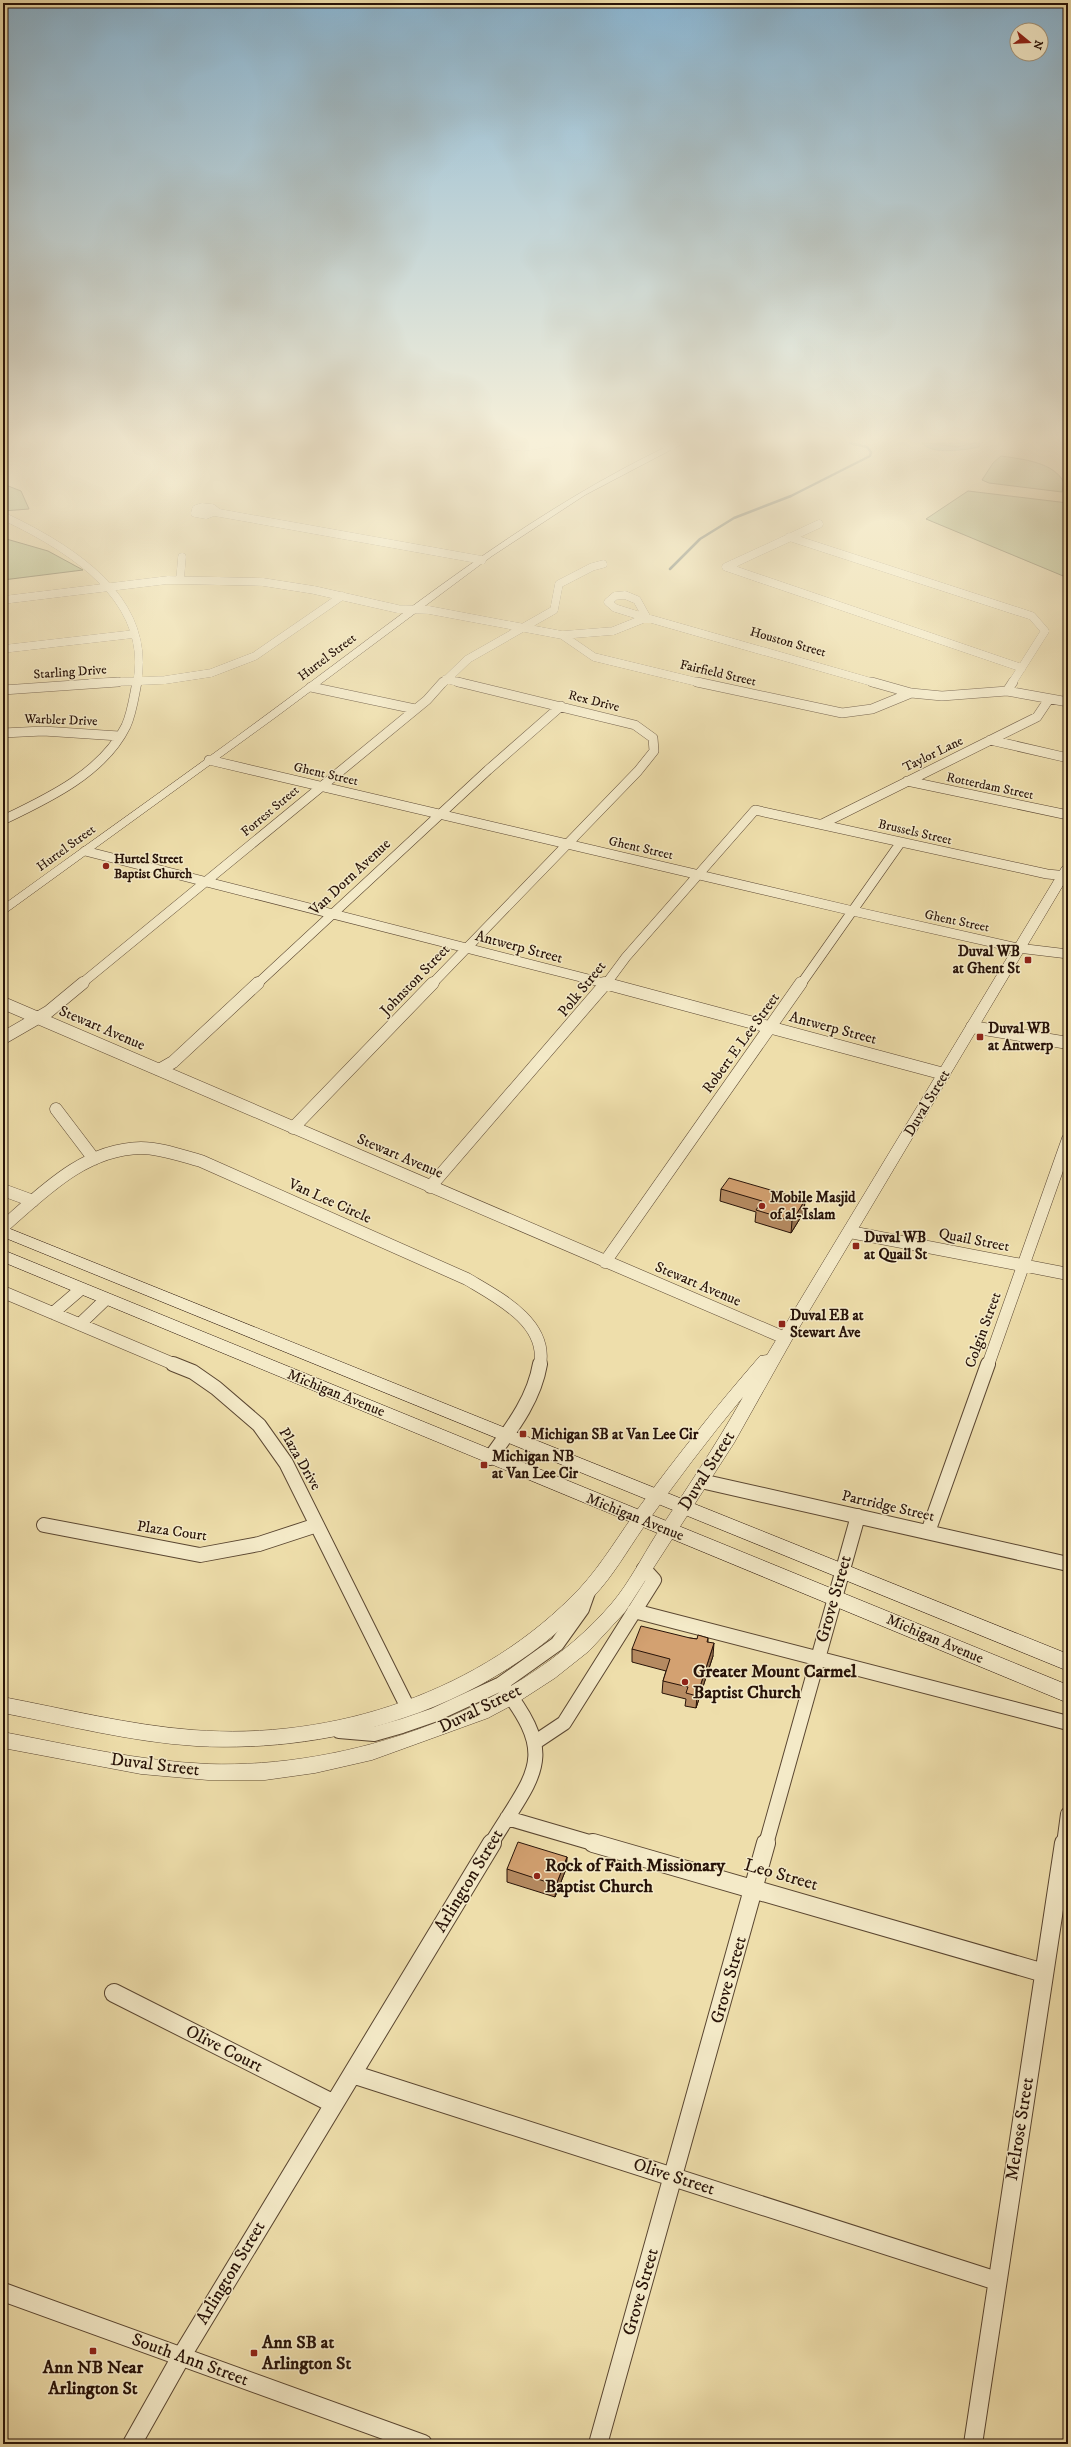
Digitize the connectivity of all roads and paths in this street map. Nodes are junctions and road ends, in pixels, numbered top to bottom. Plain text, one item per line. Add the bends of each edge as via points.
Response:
1 (78, 557) edge
2 (182, 557) dead end
3 (466, 557) edge
4 (486, 557) edge
5 (748, 557) edge
6 (851, 557) edge
7 (482, 560) junction
8 (603, 564) dead end
9 (180, 580) junction
10 (108, 586) junction
11 (342, 596) junction
12 (3, 600) edge
13 (414, 609) junction
14 (647, 618) junction
15 (523, 629) junction
16 (134, 634) junction
17 (562, 635) junction
18 (3, 649) edge
19 (1022, 668) junction
20 (446, 679) junction
21 (139, 681) junction
22 (310, 687) junction
23 (3, 690) edge
24 (1007, 691) junction
25 (911, 693) junction
26 (1049, 699) junction
27 (1068, 702) edge
28 (561, 706) junction
29 (415, 709) junction
30 (3, 733) edge
31 (119, 736) junction
32 (990, 740) junction
33 (1068, 758) edge
34 (210, 760) junction
35 (907, 781) junction
36 (322, 786) junction
37 (609, 801) joint
38 (756, 810) joint
39 (440, 814) junction
40 (1068, 815) edge
41 (3, 820) edge
42 (822, 824) junction
43 (901, 842) junction
44 (567, 844) junction
45 (85, 851) junction
46 (1066, 873) edge
47 (698, 875) junction
48 (206, 882) junction
49 (3, 911) edge
50 (853, 911) junction
51 (332, 914) junction
52 (466, 948) junction
53 (1018, 948) junction
54 (1068, 954) edge
55 (606, 985) junction
56 (3, 1003) edge
57 (38, 1018) junction
58 (772, 1027) junction
59 (972, 1027) junction
60 (3, 1038) edge
61 (1068, 1043) edge
62 (160, 1070) junction
63 (944, 1074) junction
64 (56, 1109) dead end
65 (292, 1128) junction
66 (1068, 1139) edge
67 (94, 1159) junction
68 (430, 1187) junction
69 (3, 1190) edge
70 (33, 1201) junction
71 (3, 1227) edge
72 (3, 1231) edge
73 (850, 1232) junction
74 (3, 1256) edge
75 (605, 1262) junction
76 (1023, 1265) junction
77 (1068, 1274) edge
78 (81, 1289) junction
79 (3, 1292) edge
80 (106, 1299) junction
81 (53, 1313) junction
82 (80, 1324) junction
83 (785, 1338) junction
84 (506, 1436) junction
85 (490, 1458) junction
86 (700, 1481) junction
87 (657, 1497) junction
88 (684, 1508) junction
89 (858, 1516) junction
90 (640, 1519) junction
91 (44, 1525) dead end
92 (317, 1525) junction
93 (668, 1530) junction
94 (928, 1532) junction
95 (1068, 1564) edge
96 (644, 1568) junction
97 (842, 1571) junction
98 (588, 1591) junction
99 (835, 1597) junction
100 (937, 1610) junction
101 (634, 1611) junction
102 (920, 1633) junction
103 (818, 1658) junction
104 (1068, 1663) edge
105 (506, 1690) junction
106 (1068, 1694) edge
107 (3, 1705) edge
108 (408, 1708) junction
109 (1068, 1723) edge
110 (330, 1730) junction
111 (3, 1740) edge
112 (537, 1741) junction
113 (1068, 1814) edge
114 (507, 1818) junction
115 (755, 1888) junction
116 (1044, 1973) junction
117 (114, 1993) dead end
118 (352, 2074) junction
119 (334, 2104) junction
120 (674, 2177) junction
121 (997, 2281) junction
122 (3, 2292) edge
123 (181, 2357) junction
124 (132, 2444) edge
125 (423, 2444) edge
126 (598, 2444) edge
127 (972, 2444) edge

1 - 10 street via 102,577
2 - 9 street
3 - 7 street
4 - 7 street, Hurtel Street
5 - 19 street via 726,568
6 - 19 street via 1032,616 1045,631
7 - 13 street, Hurtel Street
8 - 15 street, Forrest Street via 559,584 554,610
9 - 10 street
9 - 11 street via 263,582
10 - 12 street
10 - 16 street via 126,612
11 - 13 street via 398,609
11 - 21 street, Starling Drive via 269,647 237,664 196,676
13 - 15 street
13 - 22 street, Hurtel Street
14 - 14 street, Houston Street via 640,602 634,597 616,596 608,602 615,608
14 - 17 street via 613,631 588,635
14 - 25 street, Houston Street
15 - 17 street, Fairfield Street
15 - 20 street, Forrest Street via 468,659
16 - 18 street, Starling Drive
16 - 21 street via 138,646
17 - 25 street, Fairfield Street via 594,657 609,662 842,713 873,710
19 - 24 street
20 - 28 street, Rex Drive
20 - 29 street, Forrest Street
21 - 23 street, Starling Drive via 61,684
21 - 31 street via 125,727
22 - 29 street
22 - 34 street, Hurtel Street
24 - 25 street, Houston Street via 942,696
24 - 26 street, Houston Street
26 - 27 street
26 - 32 street, Taylor Lane via 1037,717
28 - 37 street, Rex Drive via 635,725 653,738 654,751 650,758
28 - 39 street, Van Dorn Avenue
29 - 36 street, Forrest Street
30 - 31 street, Warbler Drive via 43,730
31 - 41 street via 80,776
32 - 33 street
32 - 35 street, Taylor Lane
34 - 36 street, Ghent Street
34 - 45 street, Hurtel Street
35 - 40 street, Rotterdam Street
35 - 42 street, Taylor Lane
36 - 39 street, Ghent Street
36 - 48 street, Forrest Street
37 - 44 street, Johnston Street
38 - 42 street, Brussels Street
38 - 47 street, Polk Street
39 - 44 street, Ghent Street
39 - 51 street, Van Dorn Avenue
42 - 43 street, Brussels Street
43 - 46 street, Brussels Street via 1047,874
43 - 50 street, Robert E Lee Street
44 - 47 street, Ghent Street
44 - 52 street, Johnston Street
45 - 48 street, Antwerp Street
45 - 49 street, Hurtel Street
46 - 53 street, Duval Street
47 - 50 street, Ghent Street
47 - 55 street, Polk Street via 626,957
48 - 51 street, Antwerp Street
48 - 57 street, Forrest Street
50 - 53 street, Ghent Street
50 - 58 street, Robert E Lee Street
51 - 52 street, Antwerp Street
51 - 62 street, Van Dorn Avenue via 173,1062
52 - 55 street, Antwerp Street
52 - 65 street, Johnston Street
53 - 54 street, Ghent Street
53 - 59 street, Duval Street
55 - 58 street, Antwerp Street
55 - 68 street, Polk Street
56 - 57 street, Stewart Avenue
57 - 60 street, Forrest Street
57 - 62 street, Stewart Avenue
58 - 63 street, Antwerp Street
58 - 75 street, Robert E Lee Street
59 - 61 street
59 - 63 street, Duval Street
62 - 65 street, Stewart Avenue
63 - 73 street, Duval Street
64 - 67 street
65 - 68 street, Stewart Avenue
66 - 76 street, Colgin Street
67 - 70 street, Van Lee Circle via 74,1167
67 - 84 street, Van Lee Circle via 124,1149 142,1148 161,1150 201,1161 488,1290 531,1324 540,1341 540,1377 518,1420
68 - 75 street, Stewart Avenue
69 - 70 street
70 - 71 street, Van Lee Circle
72 - 84 main road, Michigan Avenue
73 - 76 street, Quail Street
73 - 83 street, Duval Street
74 - 78 main road, Michigan Avenue
75 - 83 street, Stewart Avenue
76 - 77 street, Quail Street
76 - 94 street, Colgin Street
78 - 80 main road, Michigan Avenue
78 - 81 street
79 - 81 street, Plaza Drive
80 - 82 street
80 - 85 main road, Michigan Avenue
81 - 82 street, Plaza Drive
82 - 92 street, Plaza Drive via 193,1372 239,1406 259,1424 286,1463
83 - 86 street, Duval Street via 728,1439
83 - 87 street, Duval Street via 730,1399
84 - 85 street, Van Lee Circle
84 - 87 main road, Michigan Avenue
85 - 90 main road, Michigan Avenue
86 - 88 street, Duval Street
86 - 89 street, Partridge Street
87 - 88 main road, Michigan Avenue
87 - 90 street, Duval Street
88 - 93 street, Duval Street
88 - 97 main road, Michigan Avenue
89 - 94 street, Partridge Street
89 - 97 street, Grove Street
90 - 93 main road, Michigan Avenue
90 - 98 street, Duval Street
91 - 92 street, Plaza Court via 200,1555 261,1545
92 - 108 street, Plaza Drive
93 - 96 street, Duval Street
93 - 99 main road, Michigan Avenue
94 - 95 street, Partridge Street
96 - 101 street via 654,1580
96 - 105 street, Duval Street via 619,1607 582,1646 548,1673
97 - 99 street, Grove Street
97 - 100 main road, Michigan Avenue
98 - 105 street via 582,1609 556,1644
98 - 108 street, Duval Street via 560,1620 526,1647 486,1673 437,1698
99 - 102 main road, Michigan Avenue
99 - 103 street, Grove Street
100 - 102 main road
100 - 104 main road, Michigan Avenue
101 - 103 street
101 - 112 street via 564,1723
102 - 106 main road, Michigan Avenue
103 - 109 street
103 - 115 street, Grove Street
105 - 110 street via 374,1734
105 - 111 street, Duval Street via 431,1732 372,1752 315,1765 265,1772 208,1772 141,1766
105 - 112 street, Arlington Street via 530,1725
107 - 110 street, Duval Street via 137,1730 196,1738 247,1740
108 - 110 street, Duval Street via 384,1717
112 - 114 street, Arlington Street via 538,1758 533,1775
113 - 116 street, Melrose Street
114 - 115 street, Leo Street
114 - 118 street, Arlington Street
115 - 116 street, Leo Street
115 - 120 street, Grove Street
116 - 121 street, Melrose Street
117 - 119 street, Olive Court
118 - 119 street, Arlington Street
118 - 120 street, Olive Street
119 - 123 street, Arlington Street
120 - 121 street, Olive Street
120 - 126 street, Grove Street
121 - 127 street, Melrose Street
122 - 123 street, South Ann Street
123 - 124 street, Arlington Street
123 - 125 street, South Ann Street

